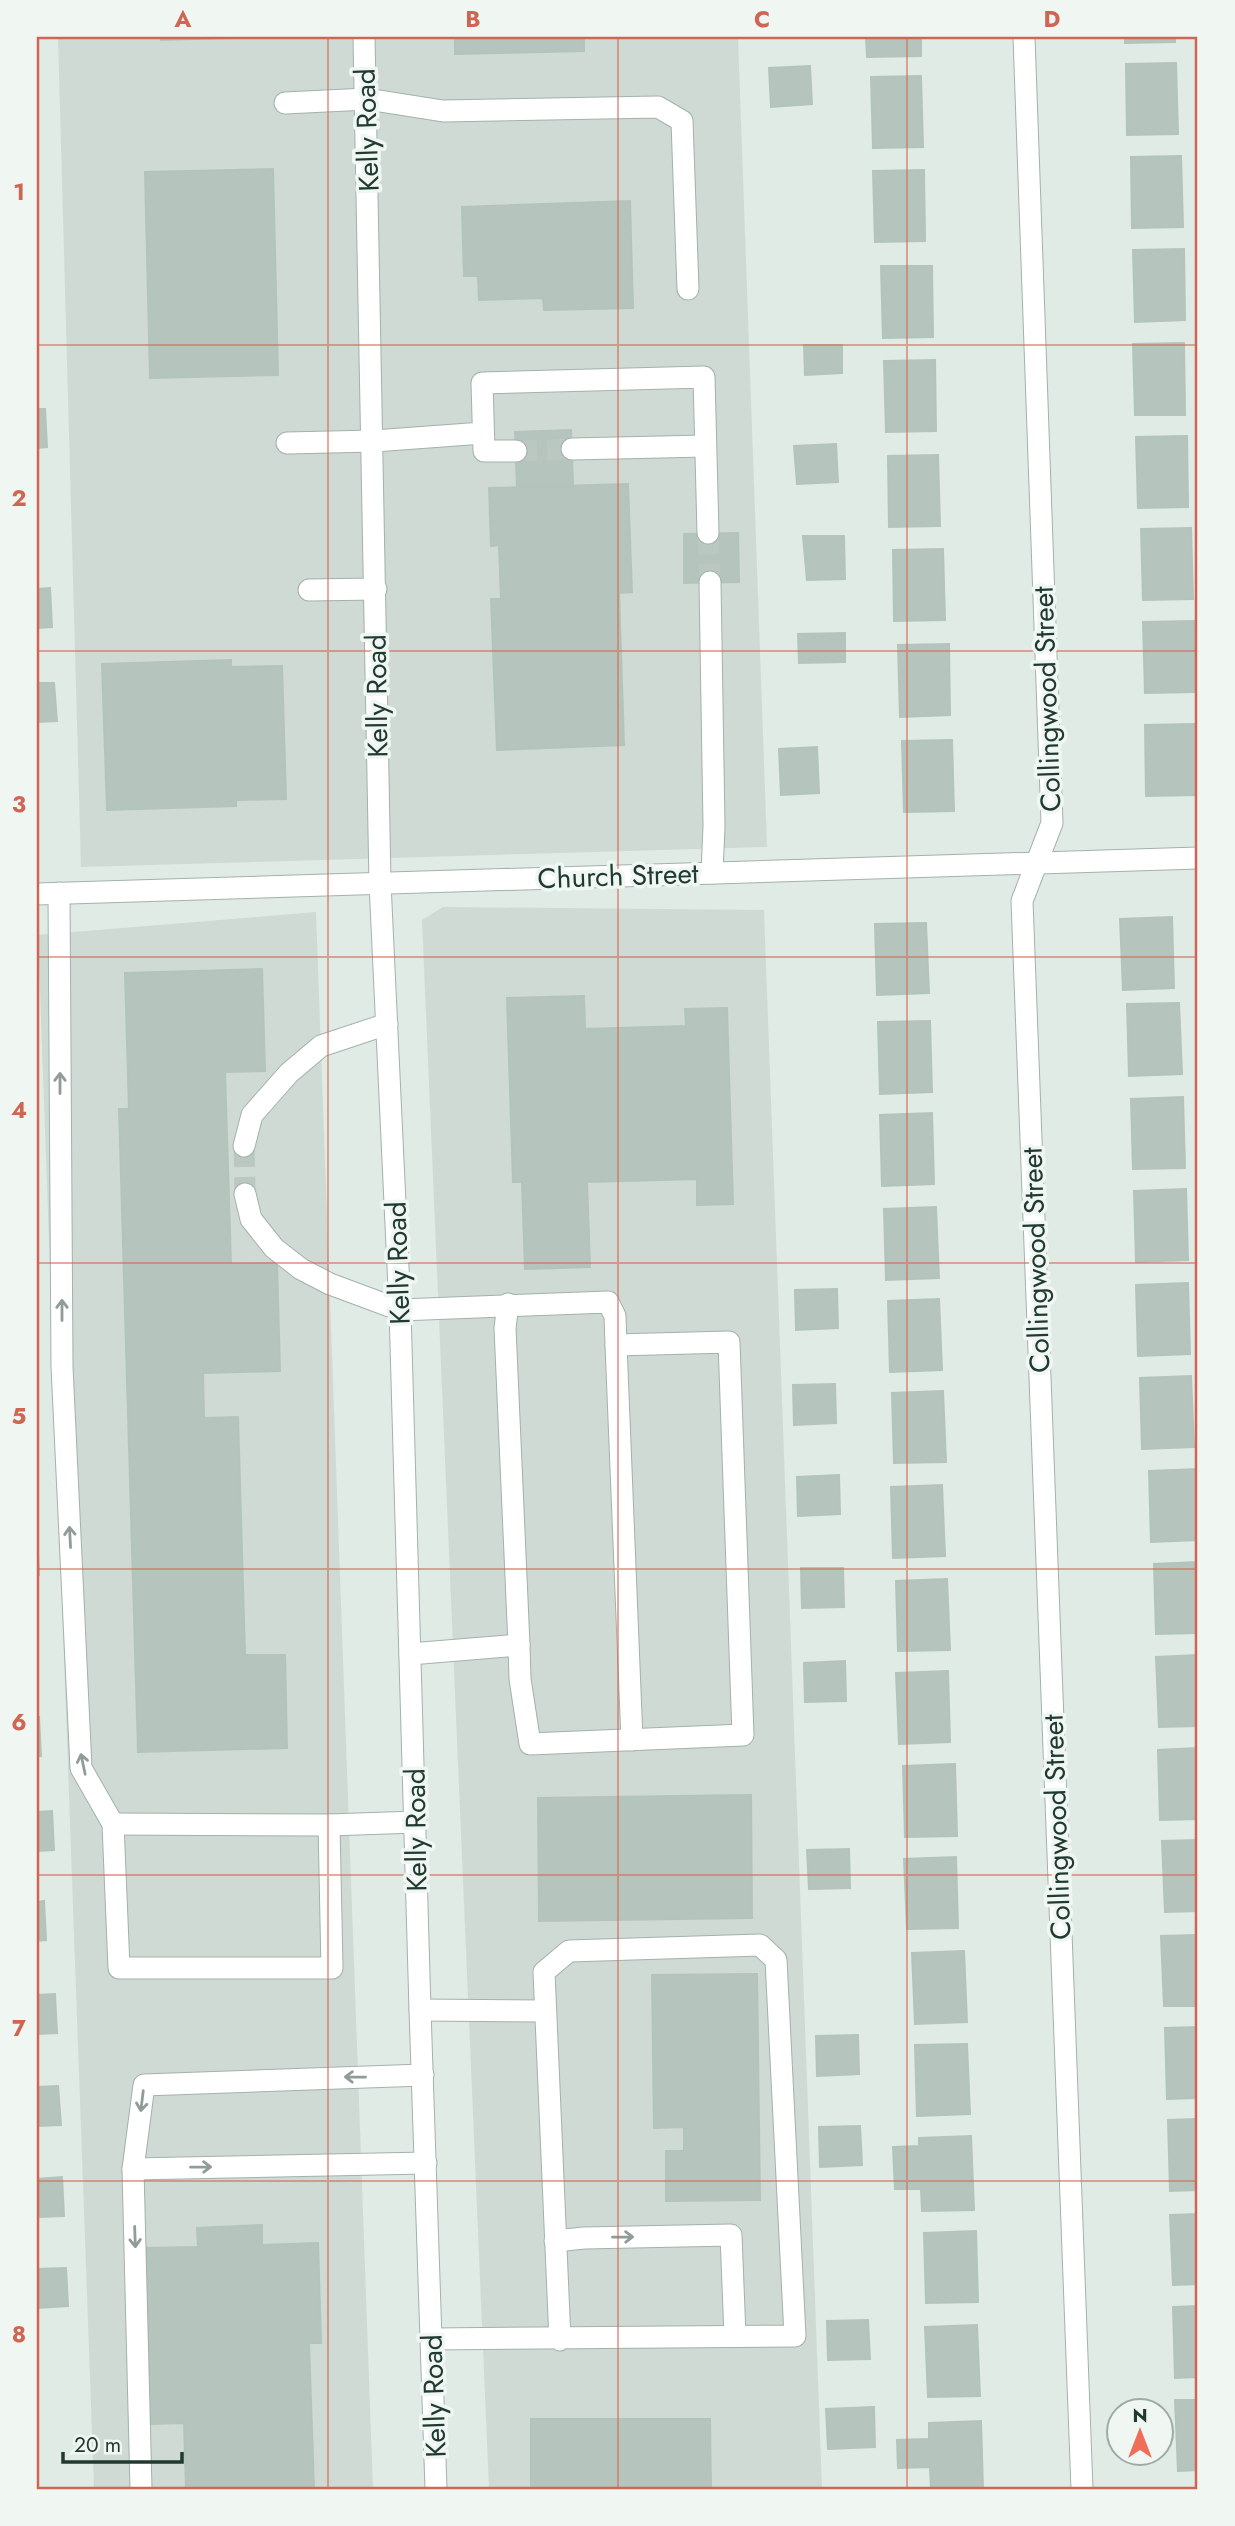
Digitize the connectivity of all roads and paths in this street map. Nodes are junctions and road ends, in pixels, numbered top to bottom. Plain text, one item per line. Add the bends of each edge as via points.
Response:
1 (364, 37) edge
2 (1024, 37) edge
3 (367, 99) junction
4 (285, 103) dead end
5 (688, 289) dead end
6 (483, 433) junction
7 (373, 441) junction
8 (287, 443) dead end
9 (705, 446) junction
10 (572, 449) tunnel mouth
11 (516, 451) tunnel mouth
12 (708, 533) tunnel mouth
13 (710, 582) tunnel mouth
14 (376, 589) junction
15 (309, 590) dead end
16 (1198, 858) edge
17 (1037, 862) junction
18 (712, 873) junction
19 (380, 883) junction
20 (59, 893) junction
21 (37, 894) edge
22 (387, 1024) junction
23 (244, 1146) tunnel mouth
24 (245, 1194) tunnel mouth
25 (508, 1304) junction
26 (400, 1310) junction
27 (616, 1345) junction
28 (519, 1645) junction
29 (410, 1654) junction
30 (632, 1740) junction
31 (416, 1822) junction
32 (113, 1824) junction
33 (329, 1825) junction
34 (420, 2010) junction
35 (545, 2011) junction
36 (423, 2075) junction
37 (426, 2163) junction
38 (133, 2169) junction
39 (555, 2241) junction
40 (735, 2336) junction
41 (432, 2339) junction
42 (559, 2340) junction
43 (141, 2489) edge
44 (436, 2489) edge
45 (1082, 2489) edge

1 - 3 street, Kelly Road
2 - 17 street, Collingwood Street via 1052,823
3 - 4 street
3 - 5 street via 443,111 659,107 682,121
3 - 7 street, Kelly Road
6 - 7 street
6 - 9 street via 482,383 704,377
6 - 11 street via 484,451
7 - 8 street
7 - 14 street, Kelly Road
9 - 10 street
9 - 12 street
13 - 18 street
14 - 15 street
14 - 19 street, Kelly Road
16 - 17 street, Church Street
17 - 18 street, Church Street
17 - 45 street, Collingwood Street via 1022,901
18 - 19 street, Church Street
19 - 20 street, Church Street
19 - 22 street, Kelly Road
20 - 21 street, Church Street
32 -> 20 street via 81,1768 62,1367
22 - 23 street via 321,1046 297,1066 253,1115
22 - 26 street, Kelly Road
24 - 26 street via 251,1219 274,1248 301,1269
25 - 26 street
25 - 27 street via 608,1302 615,1316
25 - 28 street via 505,1328
26 - 29 street, Kelly Road
27 - 30 street
27 - 30 street via 729,1342 743,1735
28 - 29 street
28 - 30 street via 530,1745
29 - 31 street, Kelly Road
31 - 33 street
31 - 34 street, Kelly Road
32 - 33 street
32 - 33 street via 119,1968 332,1968
34 - 35 street
34 - 36 street, Kelly Road
35 - 39 street
35 - 40 street via 544,1972 569,1951 760,1945 776,1960 795,2336
36 - 37 street, Kelly Road
36 -> 38 street via 144,2085
38 -> 37 street
37 - 41 street, Kelly Road
38 -> 43 street
39 -> 40 street via 731,2235
39 - 42 street
40 - 42 street
41 - 42 street
41 - 44 street, Kelly Road

